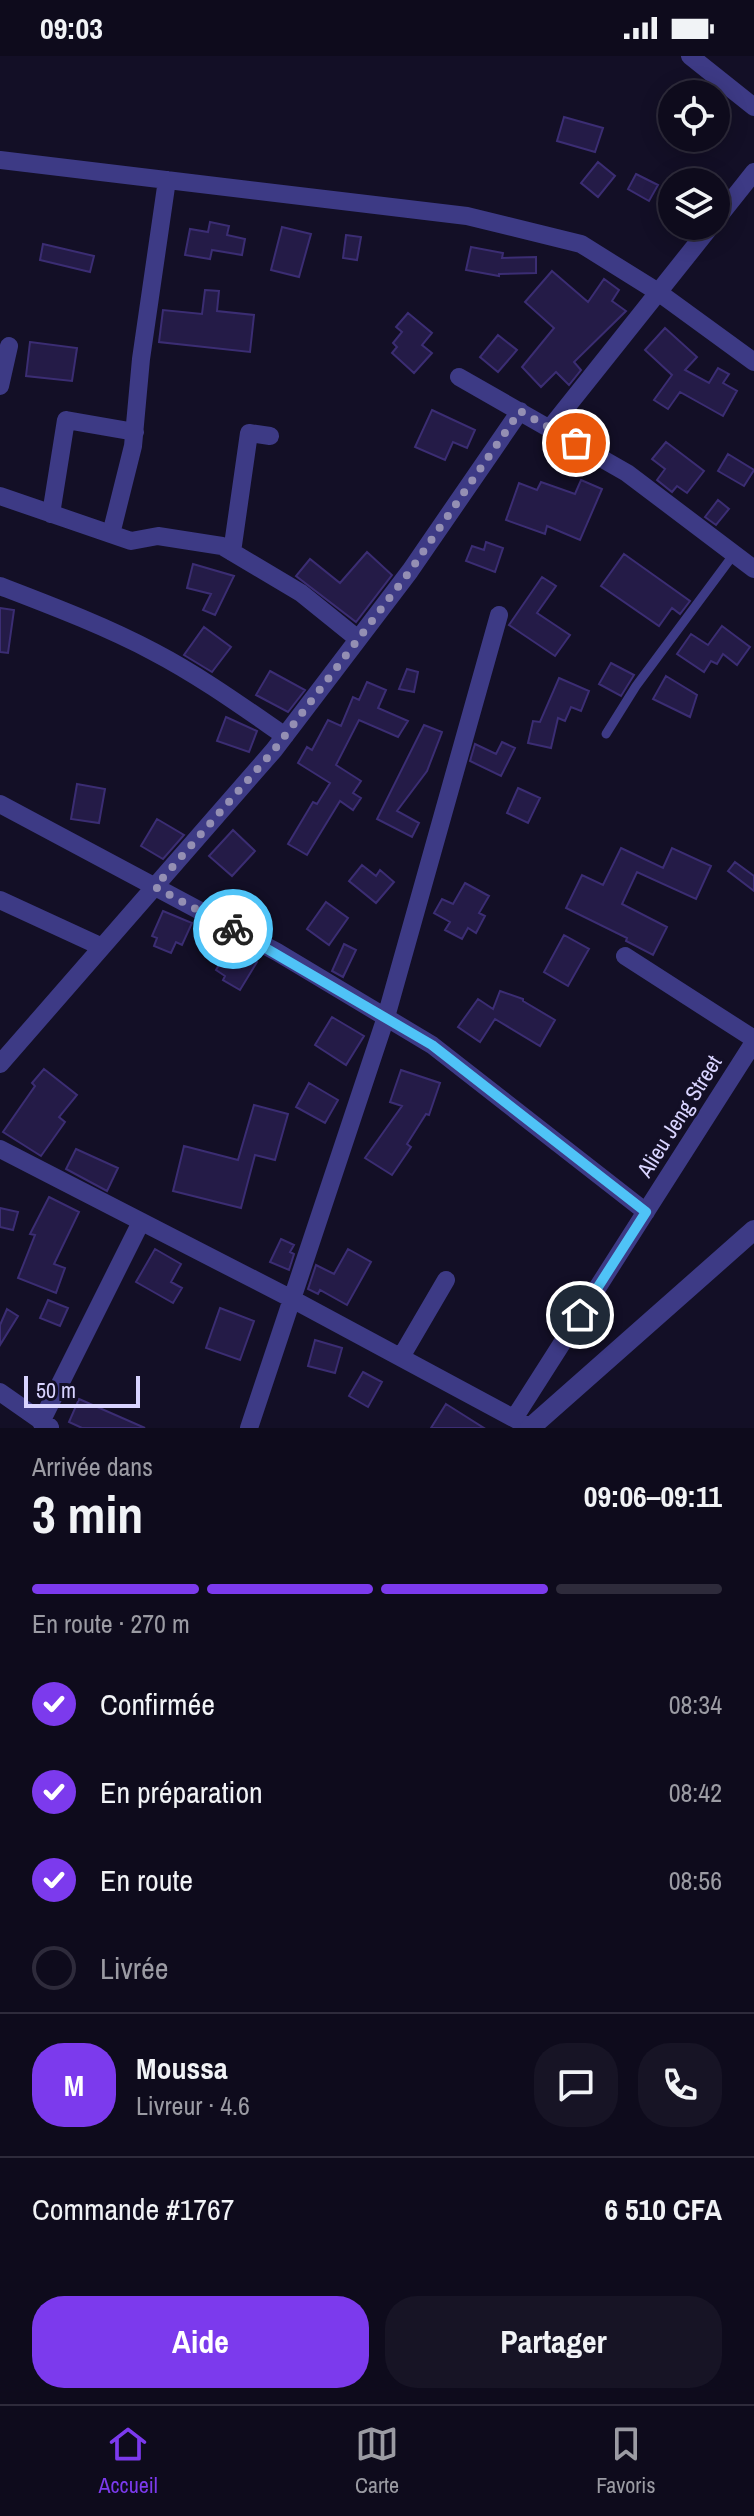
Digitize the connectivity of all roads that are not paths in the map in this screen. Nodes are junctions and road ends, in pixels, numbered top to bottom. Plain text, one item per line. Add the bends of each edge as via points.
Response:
1 (690, 56) edge
2 (754, 107) edge
3 (0, 160) edge
4 (754, 172) edge
5 (167, 180) junction
6 (730, 202) edge
7 (700, 240) edge
8 (658, 292) junction
9 (9, 346) dead end
10 (754, 362) edge
11 (459, 377) dead end
12 (0, 386) edge
13 (520, 411) junction
14 (550, 428) junction
15 (135, 432) junction
16 (270, 436) dead end
17 (2, 503) edge
18 (51, 514) junction
19 (111, 534) junction
20 (232, 552) junction
21 (734, 554) junction
22 (754, 569) edge
23 (0, 586) edge
24 (499, 615) dead end
25 (358, 639) junction
26 (606, 734) dead end
27 (285, 736) junction
28 (0, 804) edge
29 (155, 887) junction
30 (0, 900) edge
31 (102, 947) junction
32 (625, 956) dead end
33 (386, 1017) junction
34 (754, 1041) edge
35 (4, 1053) edge
36 (0, 1149) edge
37 (646, 1212) junction
38 (141, 1222) junction
39 (754, 1230) edge
40 (446, 1280) dead end
41 (292, 1299) junction
42 (401, 1357) junction
43 (0, 1392) edge
44 (46, 1425) edge
45 (527, 1425) edge
46 (249, 1428) edge

1 - 2 street
3 - 5 street
4 - 6 street
5 - 8 street via 467,216 581,244
5 - 15 street
7 - 8 street
8 - 10 street
8 - 14 street
9 - 12 street
11 - 13 street
13 - 14 street
13 - 25 street
14 - 21 street via 627,473
15 - 18 street via 66,420
15 - 19 street
16 - 20 street via 249,433
17 - 18 street
18 - 19 street
19 - 20 street via 131,541 158,536
20 - 25 street via 301,593
21 - 22 street
21 - 26 lane
23 - 27 street via 155,652
24 - 33 street
25 - 27 street
27 - 29 street
28 - 29 street
29 - 31 street
29 - 33 street
30 - 31 street
31 - 35 street
32 - 34 street
33 - 37 street via 432,1045
33 - 41 street
34 - 37 street, Alieu Jeng Street
36 - 38 street
37 - 45 street, Alieu Jeng Street
38 - 41 street
38 - 44 street
39 - 45 street
40 - 42 street
41 - 42 street
41 - 46 street
42 - 45 street
43 - 44 street

